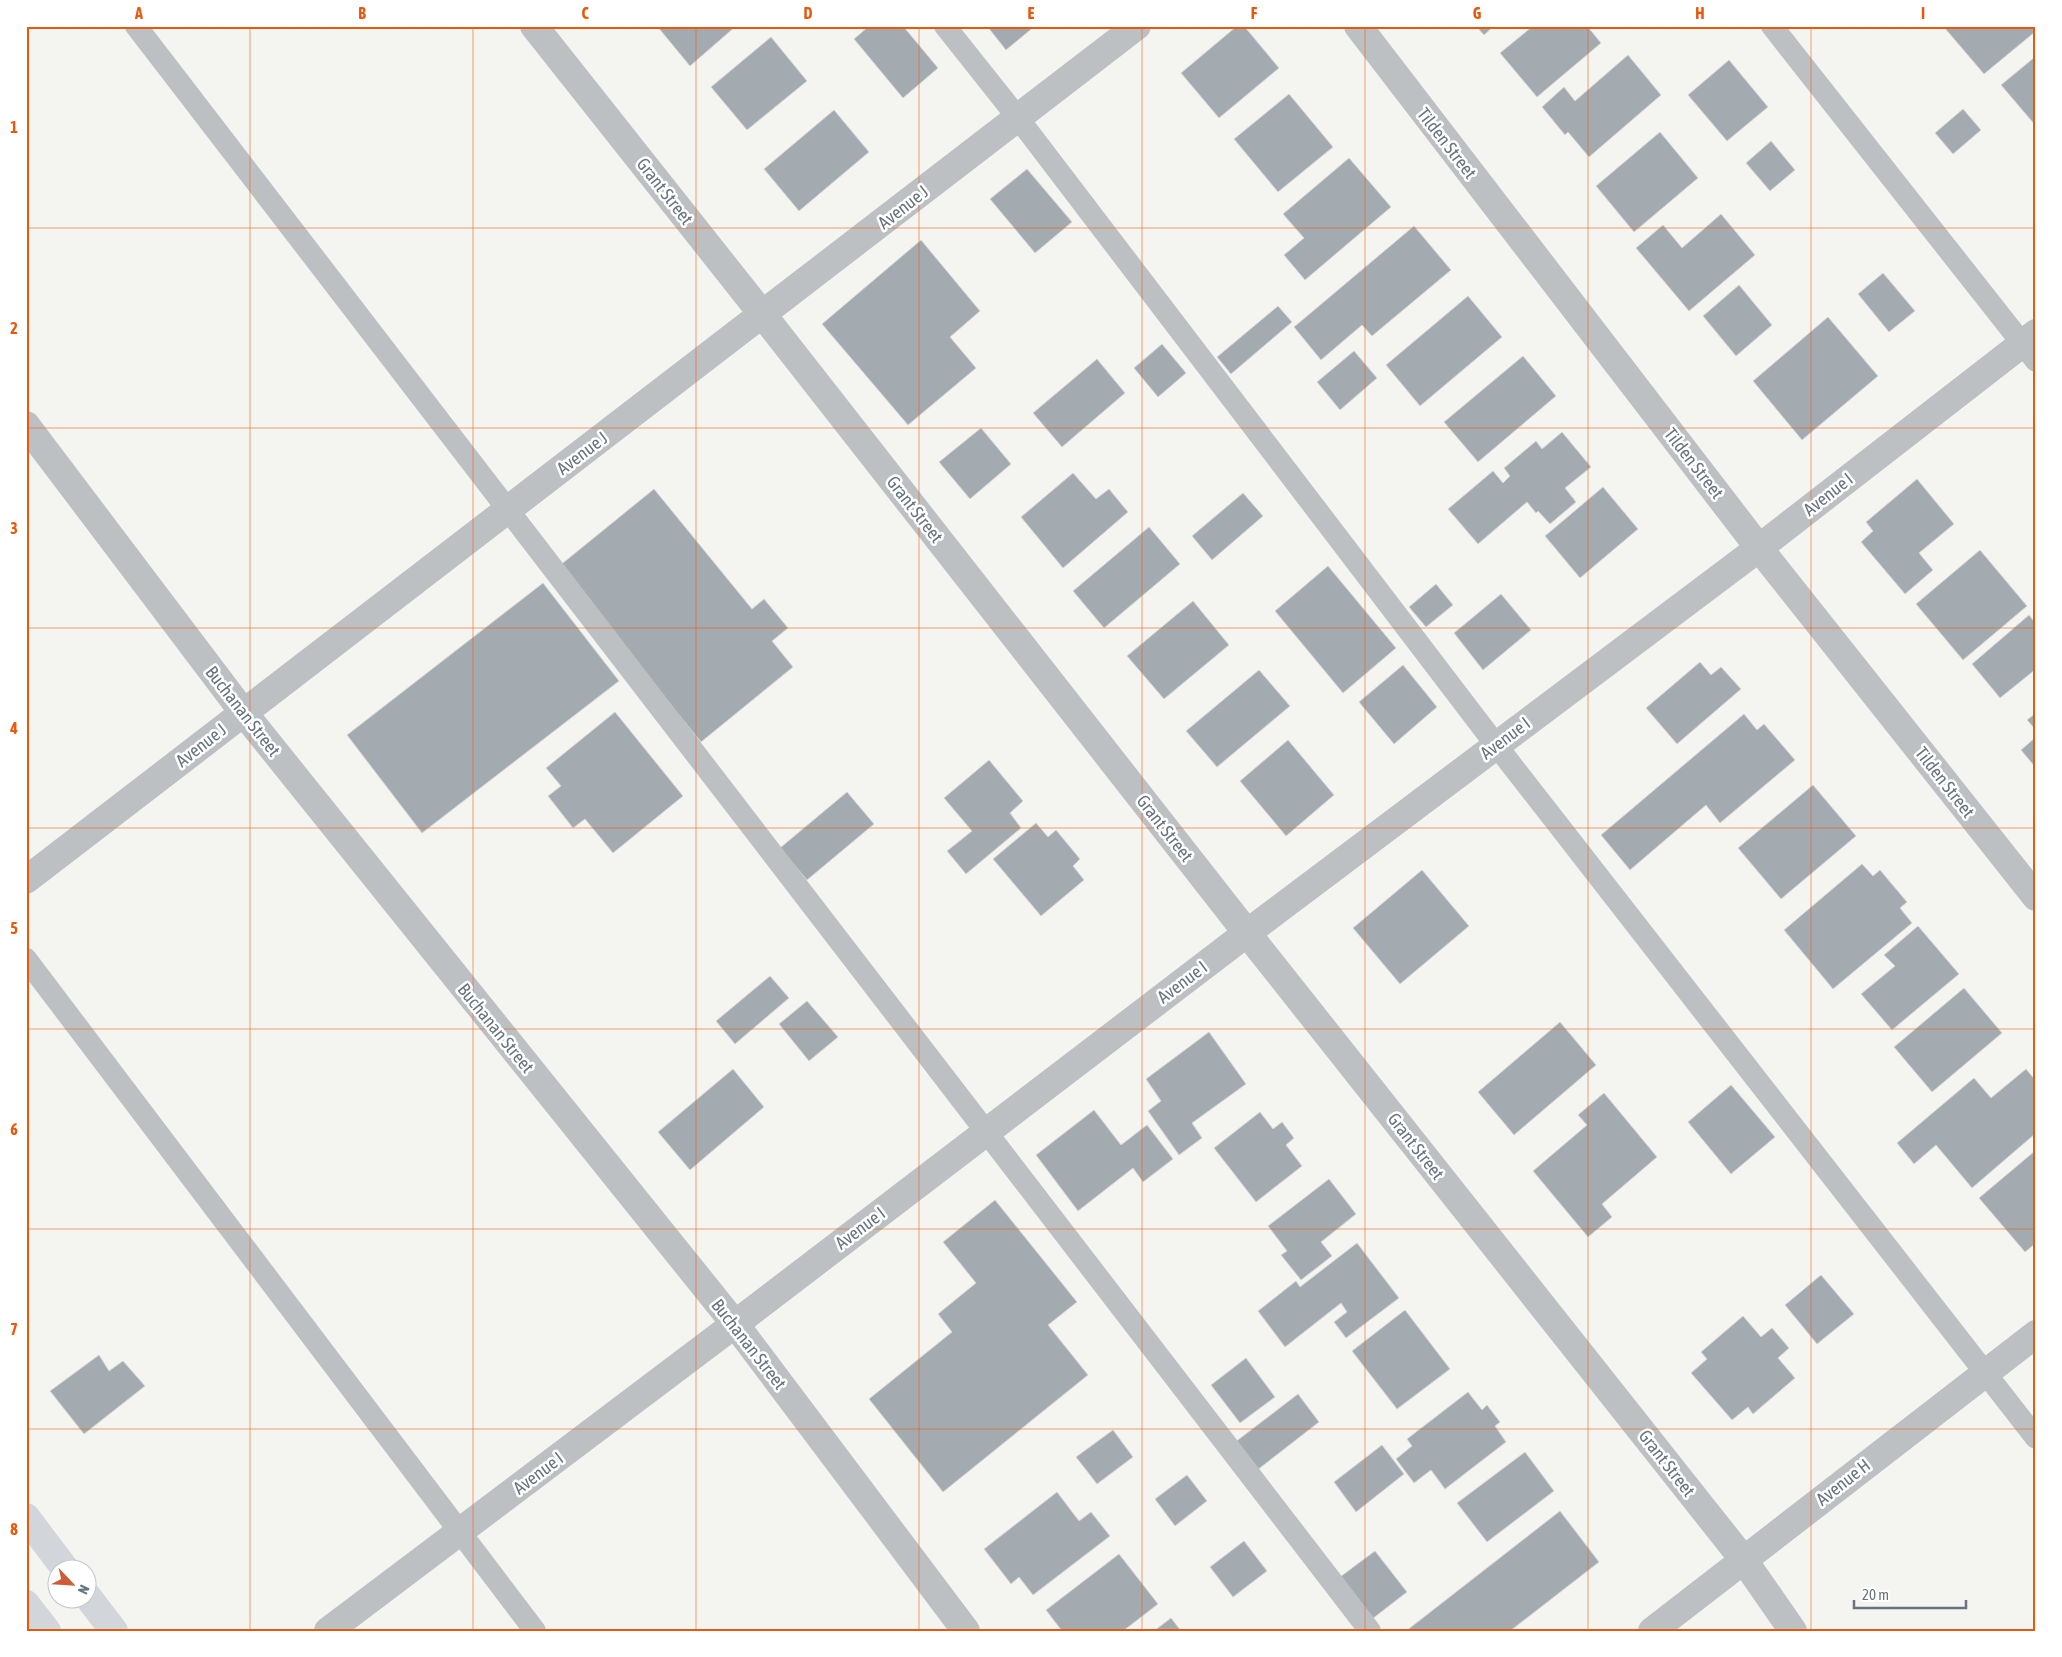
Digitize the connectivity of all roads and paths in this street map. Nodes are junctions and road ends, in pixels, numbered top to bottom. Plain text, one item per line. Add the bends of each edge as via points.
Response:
1 (136, 26) edge
2 (534, 26) edge
3 (945, 26) edge
4 (1137, 26) edge
5 (1358, 26) edge
6 (1772, 26) edge
7 (1018, 118) junction
8 (763, 315) junction
9 (2031, 346) edge
10 (26, 425) edge
11 (508, 510) junction
12 (1759, 548) junction
13 (243, 712) junction
14 (1496, 745) junction
15 (26, 880) edge
16 (2036, 897) edge
17 (1247, 933) junction
18 (26, 959) edge
19 (986, 1132) junction
20 (735, 1324) junction
21 (2036, 1334) edge
22 (1986, 1372) junction
23 (2036, 1438) edge
24 (26, 1517) edge
25 (459, 1532) junction
26 (1743, 1559) junction
27 (58, 1560) edge
28 (26, 1604) edge
29 (98, 1610) edge
30 (47, 1631) edge
31 (114, 1631) edge
32 (328, 1631) edge
33 (535, 1631) edge
34 (966, 1631) edge
35 (1370, 1631) edge
36 (1652, 1631) edge
37 (1794, 1631) edge

1 - 11 lane
2 - 8 street, Grant Street
3 - 7 lane
4 - 7 street, Avenue J
5 - 12 street, Tilden Street
6 - 9 lane
7 - 8 street, Avenue J
7 - 14 lane
8 - 11 street, Avenue J
8 - 17 street, Grant Street
9 - 12 street, Avenue I
10 - 13 street, Buchanan Street
11 - 13 street, Avenue J
11 - 19 lane
12 - 14 street, Avenue I
12 - 16 street, Tilden Street
13 - 15 street, Avenue J
13 - 20 street, Buchanan Street
14 - 17 street, Avenue I
14 - 22 lane
17 - 19 street, Avenue I
17 - 26 street, Grant Street
18 - 25 lane
19 - 20 street, Avenue I
19 - 35 lane
20 - 25 street, Avenue I
20 - 34 street, Buchanan Street
21 - 22 street, Avenue H
22 - 23 lane
22 - 26 street, Avenue H
24 - 27 main road
25 - 32 street, Avenue I
25 - 33 lane
26 - 36 street, Avenue H
26 - 37 street, Grant Street
28 - 30 main road
29 - 31 main road

